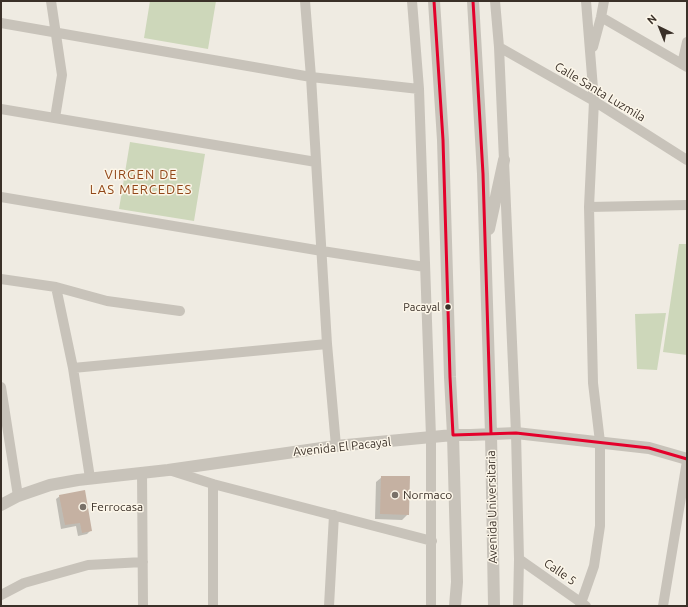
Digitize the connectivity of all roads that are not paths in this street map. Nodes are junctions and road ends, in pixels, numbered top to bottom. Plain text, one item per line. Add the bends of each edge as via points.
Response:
1 (51, 1) edge
2 (305, 1) edge
3 (412, 1) edge
4 (434, 1) edge
5 (473, 1) edge
6 (495, 1) edge
7 (586, 1) edge
8 (604, 1) edge
9 (601, 18) junction
10 (1, 23) edge
11 (56, 33) junction
12 (687, 42) edge
13 (499, 47) junction
14 (591, 55) junction
15 (685, 65) edge
16 (311, 77) junction
17 (419, 89) junction
18 (594, 102) junction
19 (1, 109) edge
20 (55, 118) junction
21 (504, 160) junction
22 (687, 160) edge
23 (316, 162) junction
24 (1, 197) edge
25 (687, 205) edge
26 (589, 207) junction
27 (485, 248) junction
28 (322, 251) junction
29 (425, 267) junction
30 (1, 279) edge
31 (56, 287) junction
32 (180, 311) dead end
33 (327, 344) junction
34 (73, 368) junction
35 (1, 387) edge
36 (516, 433) junction
37 (491, 434) junction
38 (453, 435) junction
39 (431, 436) junction
40 (600, 442) junction
41 (336, 446) junction
42 (687, 460) edge
43 (168, 470) junction
44 (142, 472) junction
45 (90, 478) junction
46 (213, 484) junction
47 (18, 496) junction
48 (1, 505) edge
49 (334, 515) junction
50 (432, 541) junction
51 (519, 559) junction
52 (143, 562) junction
53 (1, 596) edge
54 (582, 605) edge
55 (143, 606) edge
56 (213, 606) edge
57 (329, 606) edge
58 (432, 606) edge
59 (455, 606) edge
60 (494, 606) edge
61 (518, 606) edge
62 (663, 606) edge

1 - 11 street
2 - 16 street
3 - 17 street
4 - 38 street via 443,140
5 - 27 street, Avenida Universitaria
6 - 13 street
7 - 14 street
8 - 9 street
9 - 14 street
9 - 15 street
10 - 11 street
11 - 16 street
11 - 20 street via 62,75
12 - 15 street
13 - 18 street, Calle Santa Luzmila
13 - 21 street
14 - 18 street
16 - 17 street
16 - 23 street
17 - 29 street
18 - 22 street, Calle Santa Luzmila
18 - 26 street
19 - 20 street
20 - 23 street
21 - 27 street
21 - 36 street
23 - 28 street
24 - 28 street
25 - 26 street
26 - 40 street via 593,383
27 - 37 street, Avenida Universitaria
28 - 29 street
28 - 33 street
29 - 39 street
30 - 31 street
31 - 32 street via 106,301
31 - 34 street
33 - 34 street
33 - 41 street
34 - 45 street
35 - 47 street
36 - 37 street, Avenida El Pacayal
36 - 40 street, Avenida El Pacayal
36 - 51 street
37 - 38 street, Avenida El Pacayal
37 - 60 street, Avenida Universitaria
38 - 39 street, Avenida El Pacayal
38 - 59 street via 457,582
39 - 41 street, Avenida El Pacayal
39 - 50 street
40 - 42 street, Avenida El Pacayal via 649,448
40 - 54 street via 600,526 594,566
41 - 43 street, Avenida El Pacayal
42 - 62 street
43 - 44 street, Avenida El Pacayal
43 - 46 street
44 - 45 street, Avenida El Pacayal
44 - 52 street
45 - 47 street, Avenida El Pacayal via 50,485
46 - 49 street
46 - 56 street
47 - 48 street, Avenida El Pacayal
49 - 50 street
49 - 57 street
50 - 58 street
51 - 54 street, Calle 5
51 - 61 street
52 - 53 street via 88,565 24,583
52 - 55 street

